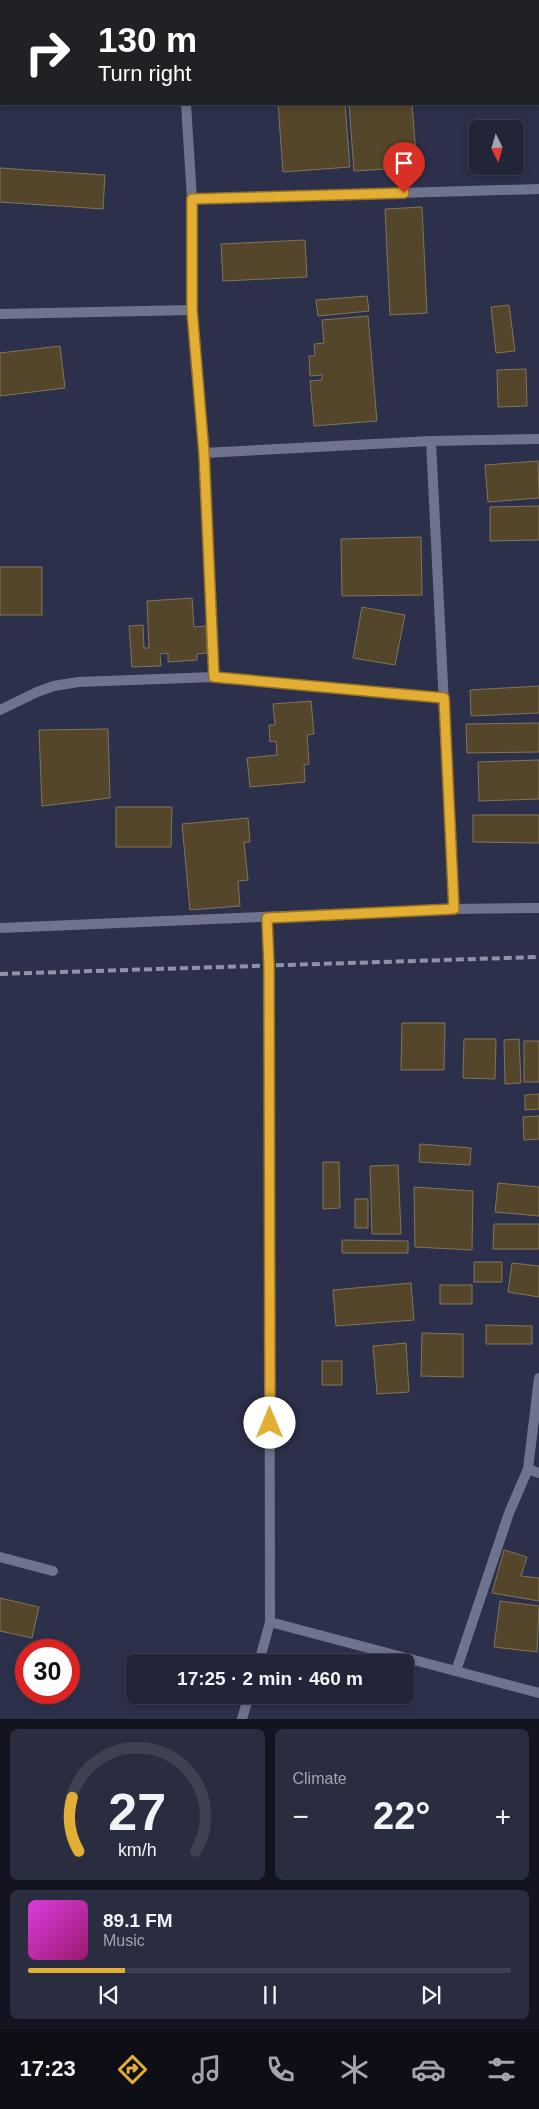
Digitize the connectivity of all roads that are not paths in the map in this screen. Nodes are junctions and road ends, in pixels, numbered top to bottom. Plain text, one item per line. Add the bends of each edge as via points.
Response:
1 (186, 105) edge
2 (539, 189) edge
3 (192, 199) junction
4 (192, 310) junction
5 (0, 314) edge
6 (539, 439) edge
7 (431, 441) junction
8 (204, 453) junction
9 (214, 677) junction
10 (444, 698) junction
11 (0, 710) edge
12 (539, 908) edge
13 (454, 909) junction
14 (267, 918) junction
15 (0, 928) edge
16 (539, 1378) edge
17 (528, 1469) junction
18 (539, 1473) edge
19 (0, 1557) edge
20 (53, 1571) dead end
21 (270, 1622) junction
22 (261, 1654) edge
23 (456, 1671) junction
24 (539, 1693) edge
25 (246, 1704) edge
26 (242, 1719) edge

1 - 3 street
2 - 3 street
3 - 4 street
4 - 5 street
4 - 8 street
6 - 7 street
7 - 8 street
7 - 10 street
8 - 9 street
9 - 10 street
9 - 11 street via 78,682 37,692
10 - 13 street
12 - 13 street
13 - 14 street
14 - 15 street
14 - 21 street
16 - 17 street
17 - 18 street
17 - 23 street via 509,1513
19 - 20 street
21 - 22 street
21 - 23 street
23 - 24 street
25 - 26 street

